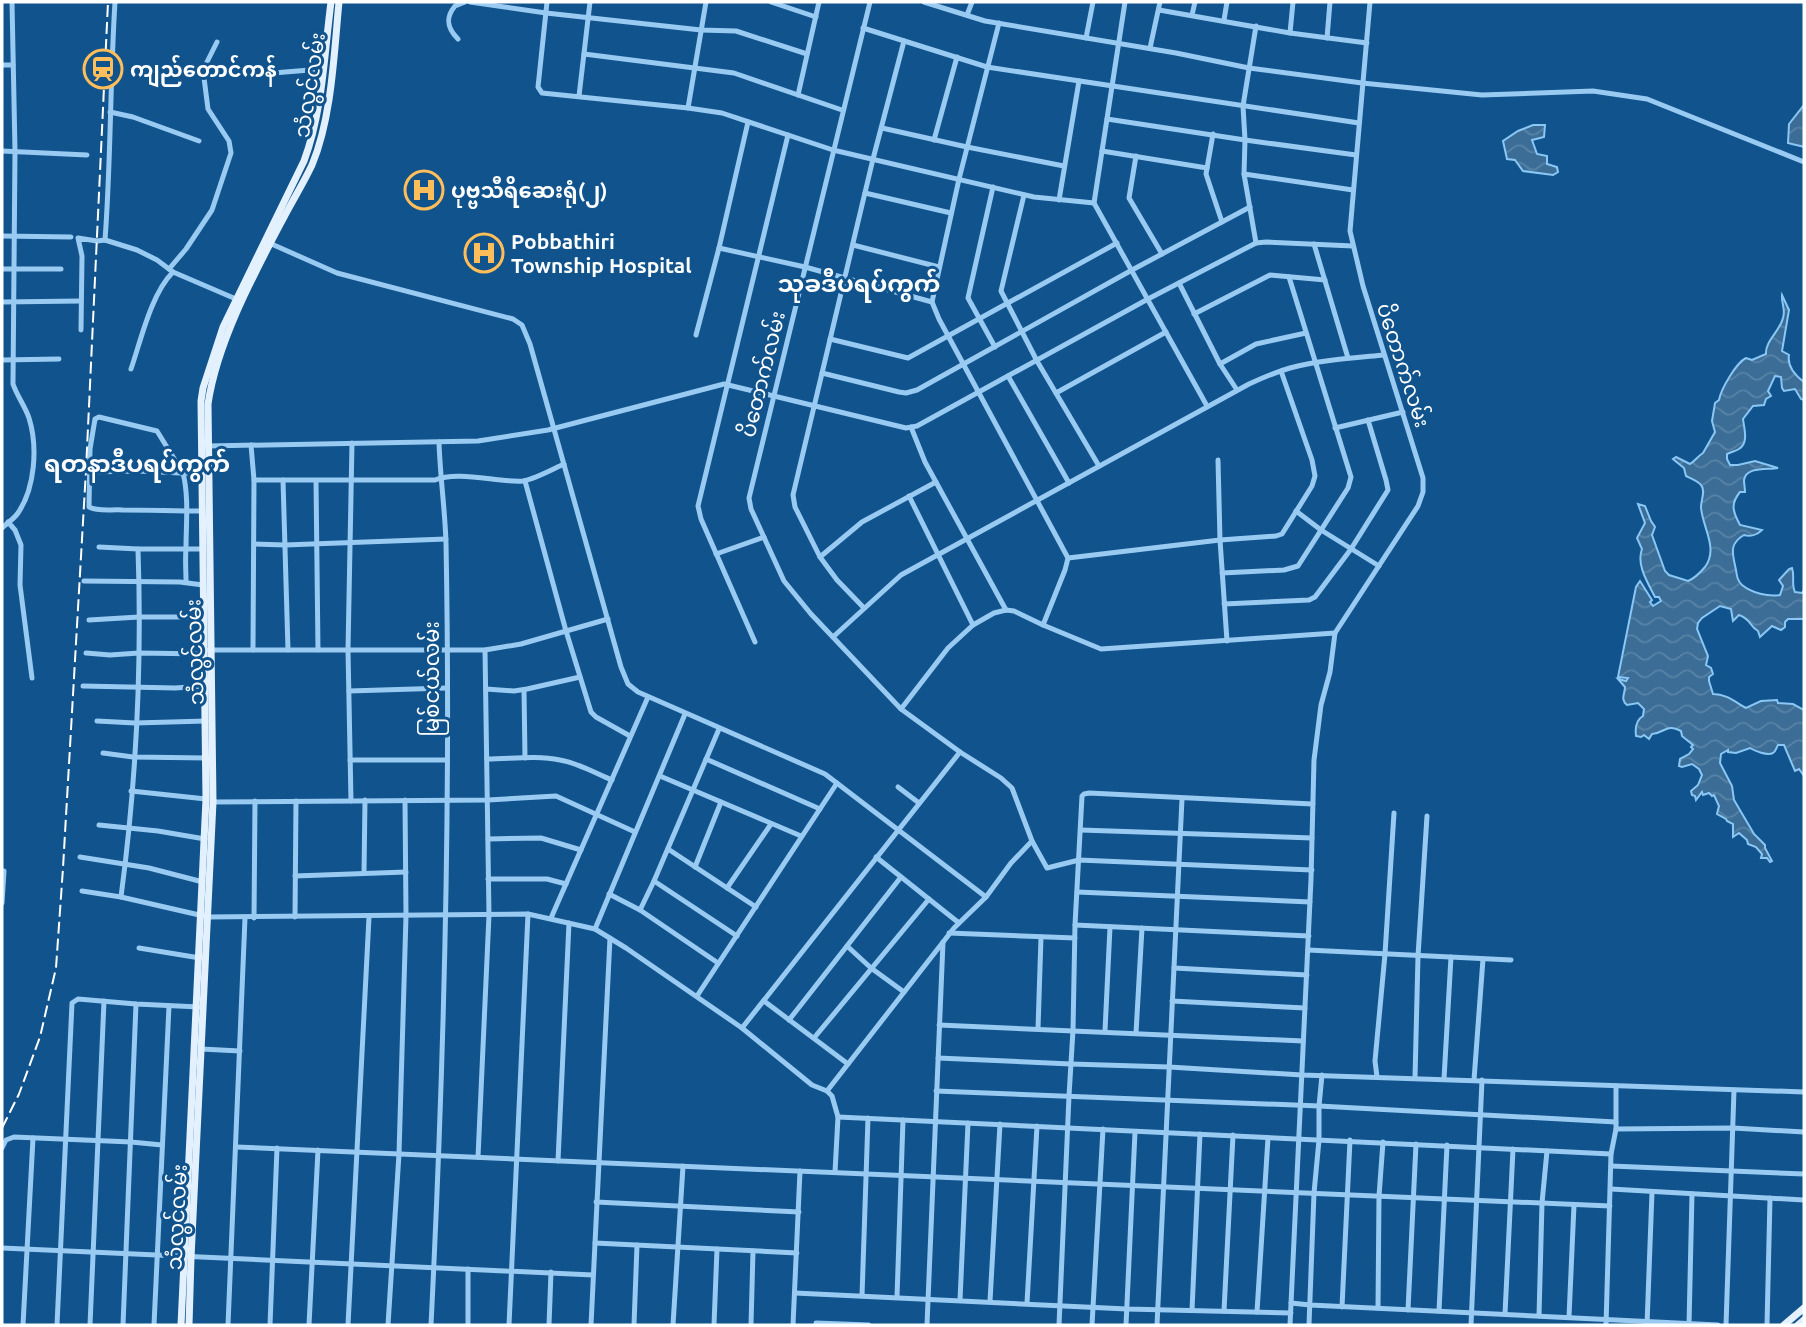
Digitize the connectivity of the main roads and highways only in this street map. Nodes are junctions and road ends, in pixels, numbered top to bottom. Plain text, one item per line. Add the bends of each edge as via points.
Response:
1 (331, 2) edge
2 (339, 2) edge
3 (267, 243) junction
4 (217, 355) junction
5 (206, 651) junction
6 (210, 800) junction
7 (205, 916) junction
8 (201, 1007) junction
9 (187, 1257) junction
10 (1804, 1308) edge
11 (1804, 1320) edge
12 (181, 1325) edge
13 (189, 1325) edge
14 (1784, 1325) edge
15 (1798, 1325) edge

1 - 3 main road, သံလွင်လမ်း via 311,141
2 - 3 main road, သံလွင်လမ်း via 326,112 312,165
3 - 4 main road, သံလွင်လမ်း
3 - 4 main road, သံလွင်လမ်း via 223,327
4 - 5 main road, သံလွင်လမ်း via 207,414
4 - 5 main road, သံလွင်လမ်း via 201,401
5 - 6 main road, သံလွင်လမ်း
5 - 6 main road, သံလွင်လမ်း via 213,713
6 - 7 main road, သံလွင်လမ်း
6 - 7 main road, သံလွင်လမ်း
7 - 8 main road, သံလွင်လမ်း
7 - 8 main road, သံလွင်လမ်း
8 - 9 main road, သံလွင်လမ်း
8 - 9 main road, သံလွင်လမ်း
9 - 12 main road, သံလွင်လမ်း
9 - 13 main road, သံလွင်လမ်း
10 - 14 main road
11 - 15 main road

